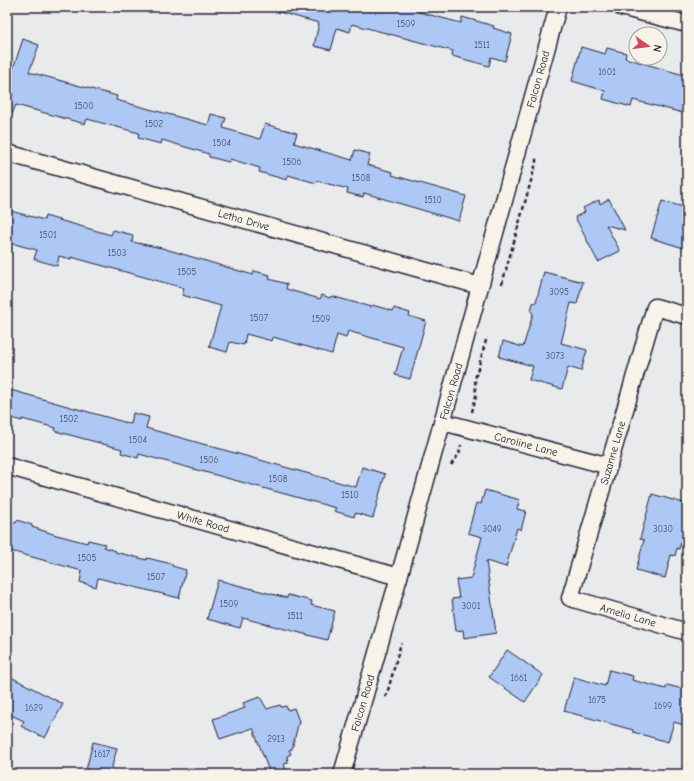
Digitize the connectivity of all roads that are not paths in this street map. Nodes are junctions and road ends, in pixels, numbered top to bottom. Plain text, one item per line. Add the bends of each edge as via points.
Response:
1 (558, 7) edge
2 (621, 7) edge
3 (687, 24) edge
4 (7, 153) edge
5 (480, 286) junction
6 (687, 316) edge
7 (443, 422) junction
8 (7, 466) edge
9 (609, 466) junction
10 (399, 577) junction
11 (570, 598) joint
12 (687, 632) edge
13 (342, 774) edge

1 - 5 street, Falcon Road
2 - 3 street
4 - 5 street, Letha Drive
5 - 7 street, Falcon Road
6 - 9 street, Suzanne Lane via 655,307
7 - 9 street, Caroline Lane
7 - 10 street, Falcon Road
8 - 10 street, White Road
9 - 11 street, Suzanne Lane
10 - 13 street, Falcon Road
11 - 12 street, Amelia Lane

